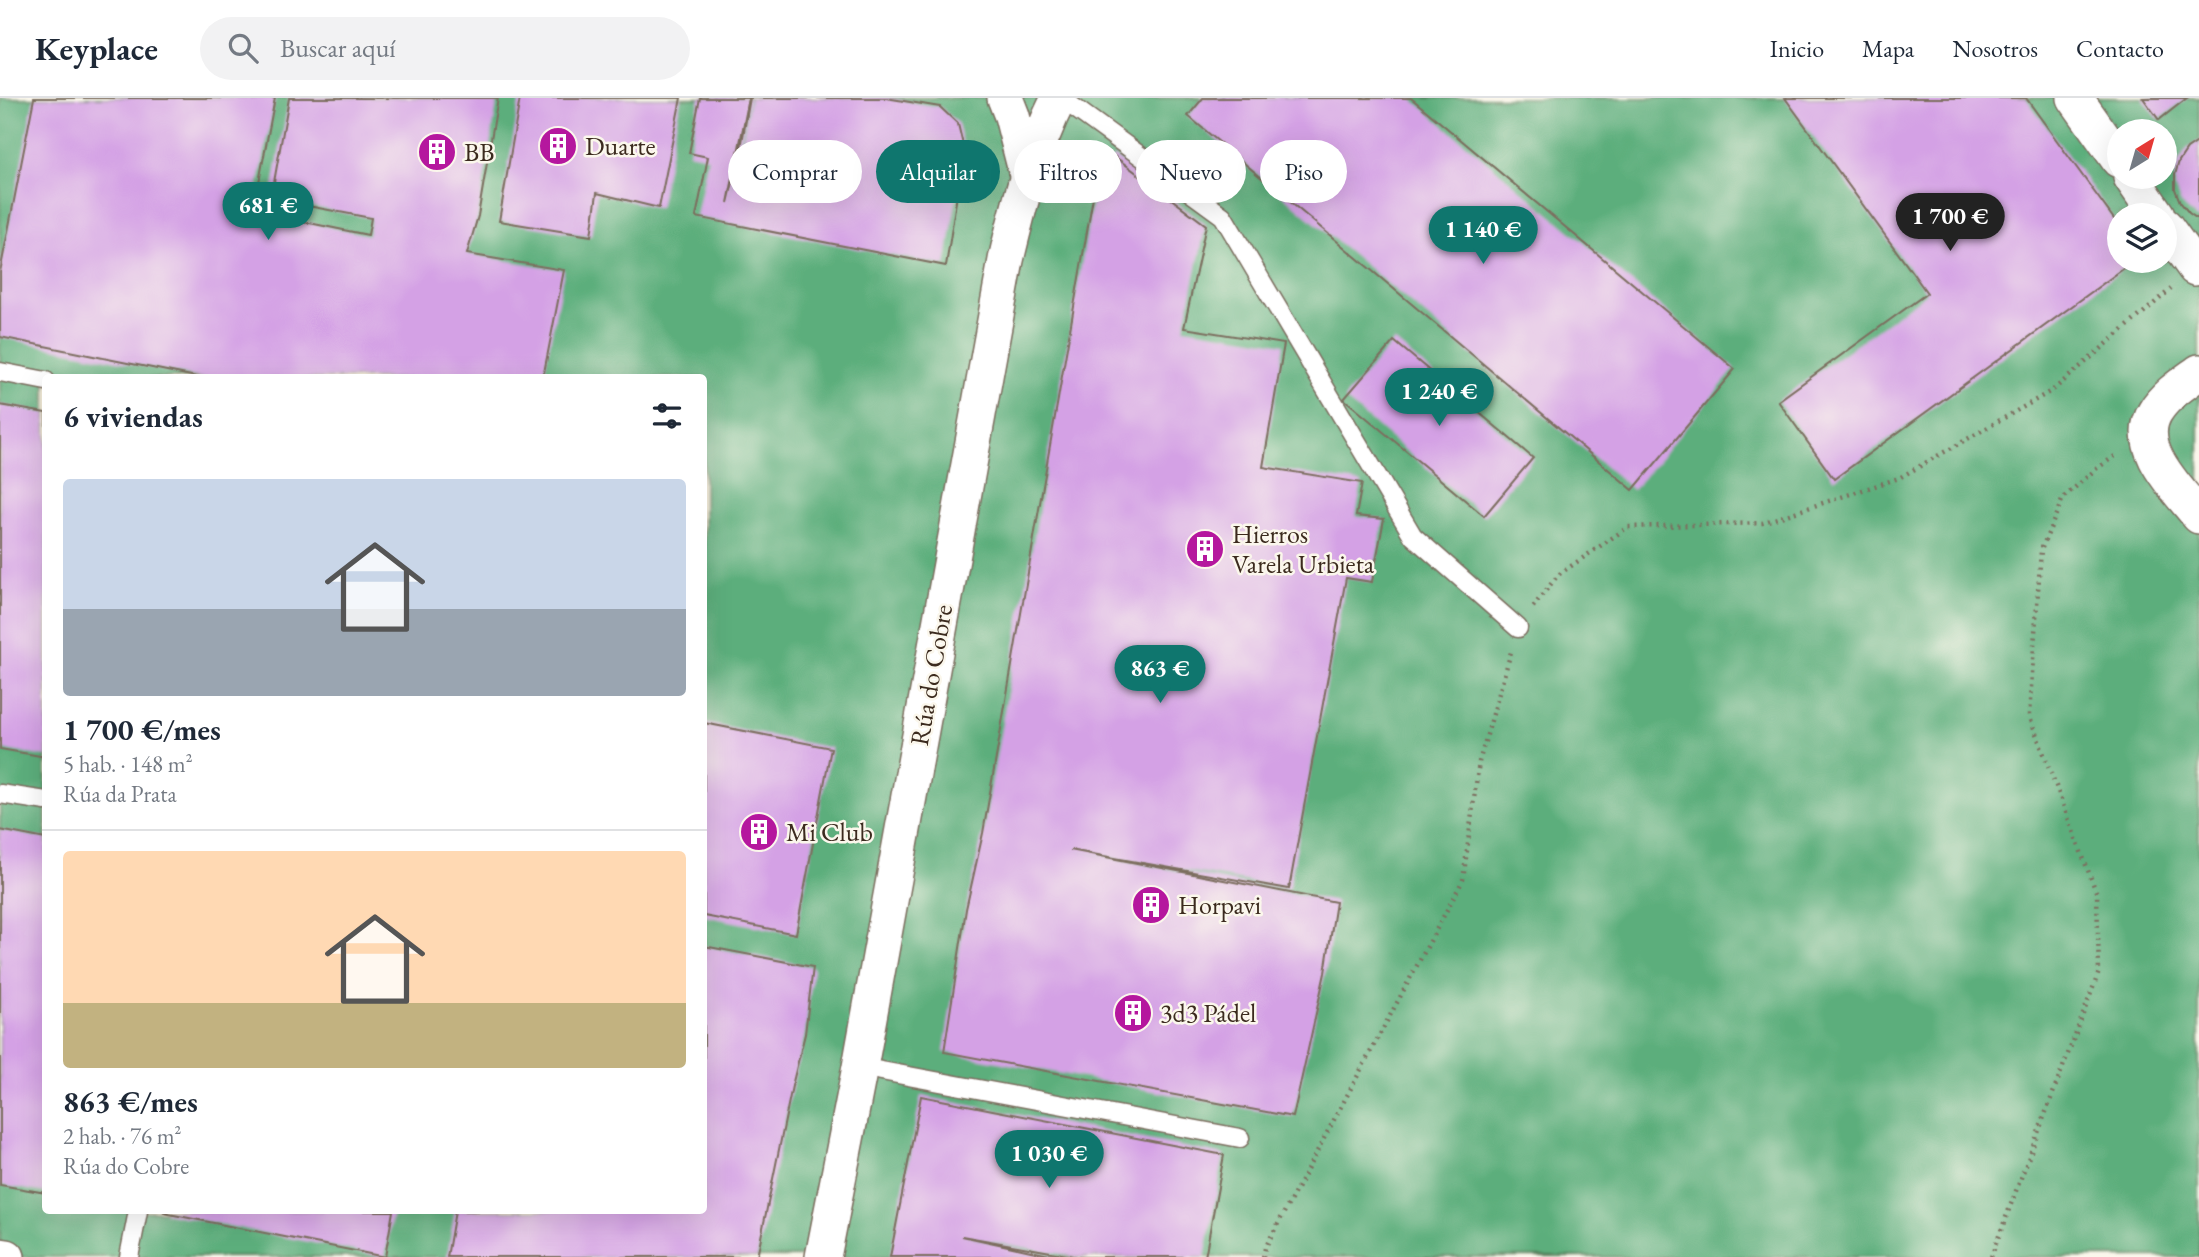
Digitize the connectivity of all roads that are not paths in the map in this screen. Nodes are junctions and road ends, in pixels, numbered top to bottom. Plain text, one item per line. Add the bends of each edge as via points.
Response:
1 (1005, 98) edge
2 (1060, 98) edge
3 (2075, 98) edge
4 (1018, 140) edge
5 (1039, 140) edge
6 (2107, 143) edge
7 (1020, 203) edge
8 (2177, 243) edge
9 (2194, 268) road end
10 (0, 372) edge
11 (2199, 372) edge
12 (42, 380) edge
13 (2199, 516) edge
14 (1518, 628) road end
15 (0, 794) edge
16 (42, 800) edge
17 (860, 1067) junction
18 (1240, 1138) dead end
19 (137, 1214) edge
20 (0, 1256) edge
21 (7, 1257) edge
22 (129, 1257) edge
23 (823, 1257) edge

1 - 4 street
2 - 5 street, Rúa do Cobre
2 - 14 lane via 1223,216 1413,536
3 - 6 street
7 - 17 street, Rúa do Cobre
8 - 9 street
10 - 12 lane
11 - 13 street via 2168,395 2154,413 2148,434 2157,461
15 - 16 lane
17 - 18 lane
17 - 23 street, Rúa do Cobre
19 - 22 lane
20 - 21 street

